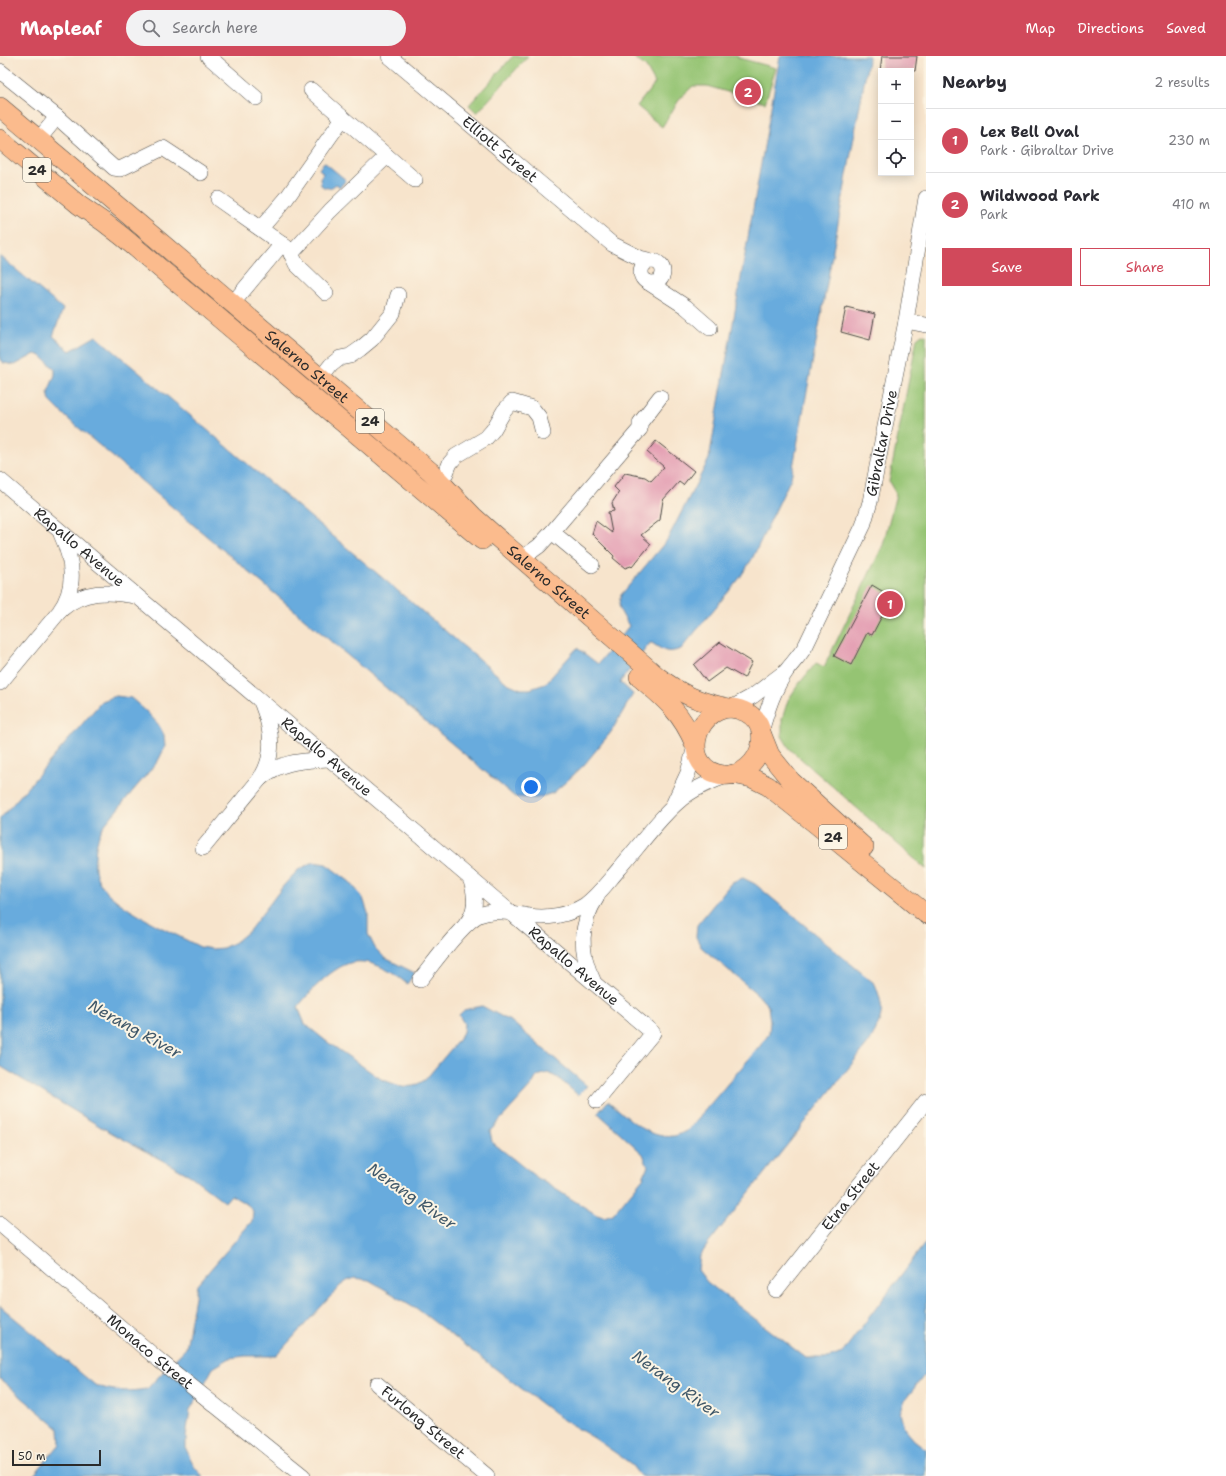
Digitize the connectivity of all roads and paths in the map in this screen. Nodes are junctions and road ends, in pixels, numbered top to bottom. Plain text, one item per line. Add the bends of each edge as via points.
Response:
1 (208, 56) edge
2 (389, 56) edge
3 (0, 70) edge
4 (311, 90) dead end
5 (256, 98) dead end
6 (0, 107) edge
7 (56, 117) junction
8 (343, 118) junction
9 (0, 139) edge
10 (39, 139) junction
11 (387, 156) junction
12 (201, 173) dead end
13 (416, 180) dead end
14 (926, 198) edge
15 (218, 199) dead end
16 (119, 207) junction
17 (106, 223) junction
18 (261, 228) junction
19 (612, 244) junction
20 (283, 245) junction
21 (657, 265) junction
22 (645, 280) junction
23 (326, 292) dead end
24 (398, 295) dead end
25 (228, 301) junction
26 (686, 307) junction
27 (906, 321) junction
28 (926, 325) edge
29 (710, 328) dead end
30 (320, 379) junction
31 (660, 397) dead end
32 (543, 432) dead end
33 (0, 480) edge
34 (442, 483) junction
35 (60, 532) junction
36 (552, 532) junction
37 (517, 563) junction
38 (592, 565) dead end
39 (136, 596) junction
40 (59, 612) junction
41 (634, 665) junction
42 (787, 670) junction
43 (0, 683) edge
44 (262, 703) junction
45 (730, 708) junction
46 (762, 734) junction
47 (695, 745) junction
48 (327, 759) junction
49 (731, 774) junction
50 (259, 780) junction
51 (672, 807) junction
52 (203, 848) dead end
53 (470, 878) junction
54 (606, 884) junction
55 (926, 898) edge
56 (510, 912) junction
57 (926, 914) edge
58 (465, 925) junction
59 (420, 980) dead end
60 (595, 984) junction
61 (596, 1101) dead end
62 (926, 1101) edge
63 (0, 1224) edge
64 (776, 1290) dead end
65 (377, 1384) dead end
66 (303, 1476) edge
67 (487, 1476) edge

1 - 5 street
2 - 19 street, Elliott Street
3 - 7 street
4 - 8 street
6 - 10 main road, Salerno Street / 24
7 - 10 street
7 - 12 street via 114,168 120,169 163,148
8 - 11 street
8 - 18 street via 282,204
9 - 17 main road, Salerno Street / 24 via 79,205
10 - 16 main road, Salerno Street / 24
11 - 13 street
11 - 20 street via 330,211
14 - 27 street, Gibraltar Drive
15 - 18 street
16 - 17 main road
16 - 25 main road, Salerno Street / 24
17 - 37 main road, Salerno Street / 24
18 - 20 street
19 - 21 street, Elliott Street
19 - 22 street, Elliott Street
20 - 23 street via 296,264
20 - 25 street
21 - 22 street via 663,275 660,280 652,283
21 - 26 street, Elliott Street via 671,289
22 - 26 street, Elliott Street
24 - 30 street via 393,313 372,339 360,350 331,364
25 - 30 main road, Salerno Street / 24
26 - 29 street, Elliott Street
27 - 28 street
27 - 42 street, Gibraltar Drive via 863,526 806,645
30 - 34 main road, Salerno Street / 24
31 - 36 street via 640,422 640,429
32 - 34 street via 539,417 532,408 512,402 486,438 456,456
33 - 35 street, Rapallo Avenue
34 - 37 main road, Salerno Street / 24
35 - 39 street, Rapallo Avenue
35 - 40 street via 68,551 72,572 67,598
36 - 37 street
36 - 38 street
37 - 41 main road, Salerno Street / 24
39 - 40 street via 113,592 93,593 72,602
39 - 44 street, Rapallo Avenue
40 - 43 street
41 - 45 main road, Salerno Street / 24 via 689,697
41 - 47 main road, Salerno Street / 24 via 679,714
42 - 45 street, Gibraltar Drive via 753,696
42 - 46 street, Gibraltar Drive via 770,704
44 - 48 street, Rapallo Avenue
44 - 50 street via 269,722 271,743 267,764
45 - 46 main road, 24 via 750,715
45 - 47 main road via 718,711 708,718 698,732
46 - 49 main road via 761,747 756,758 747,767
46 - 55 main road, 24 via 770,755 791,781 849,834
47 - 49 main road, 24 via 704,765 716,773
47 - 51 street via 688,773
48 - 50 street via 290,763 275,768
48 - 53 street, Rapallo Avenue
49 - 51 street via 697,788
49 - 57 main road, 24 via 752,778 768,786
50 - 52 street
51 - 54 street
53 - 56 street, Rapallo Avenue
53 - 58 street via 474,905 472,915
54 - 56 street via 584,905 564,914 540,917
54 - 60 street via 591,907 583,934 585,960
56 - 58 street via 486,913
56 - 60 street, Rapallo Avenue
58 - 59 street
60 - 61 street, Rapallo Avenue via 653,1033
62 - 64 street, Etna Street
63 - 66 street, Monaco Street via 160,1361
65 - 67 street, Furlong Street

